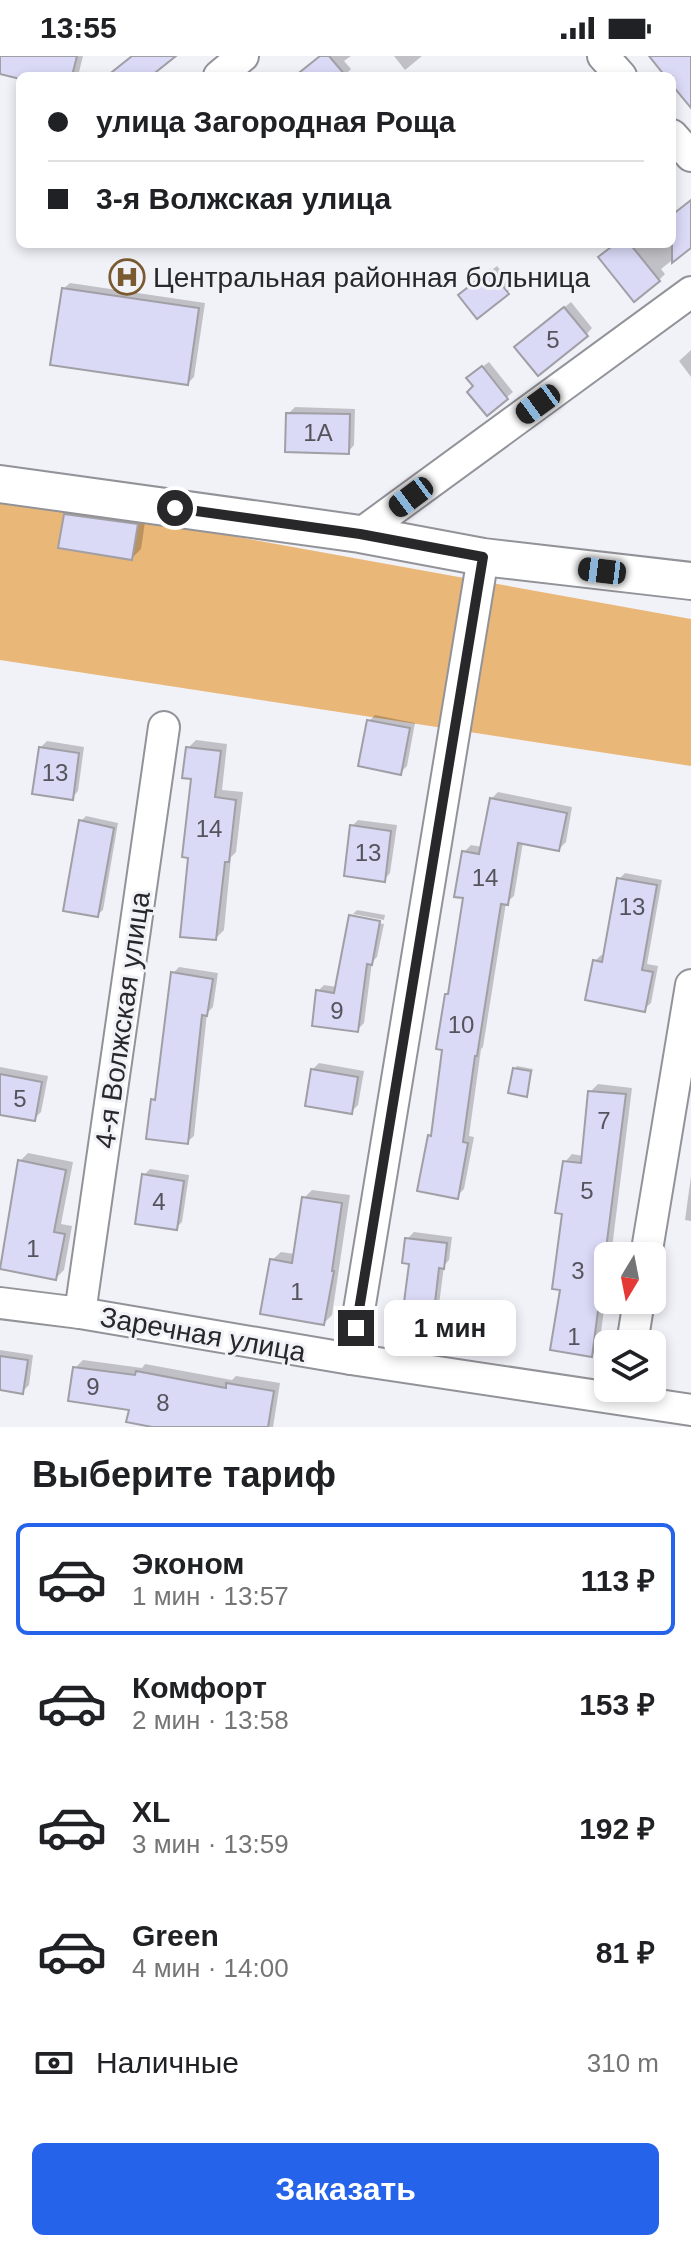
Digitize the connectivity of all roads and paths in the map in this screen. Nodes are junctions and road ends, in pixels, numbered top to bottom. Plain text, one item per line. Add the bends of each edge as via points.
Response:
1 (243, 56) edge
2 (603, 56) edge
3 (224, 72) edge
4 (617, 72) edge
5 (676, 139) edge
6 (691, 156) edge
7 (691, 292) edge
8 (0, 484) edge
9 (360, 534) junction
10 (483, 557) junction
11 (691, 581) edge
12 (164, 727) dead end
13 (691, 985) edge
14 (648, 1242) edge
15 (0, 1303) edge
16 (80, 1313) junction
17 (351, 1359) junction
18 (594, 1389) edge
19 (659, 1402) edge
20 (691, 1410) edge

1 - 3 street
2 - 4 street
5 - 6 street
7 - 9 street
8 - 9 street
9 - 10 street
10 - 11 street
10 - 17 street
12 - 16 street, 4-я Волжская улица
13 - 14 street
15 - 16 street, Заречная улица
16 - 17 street, Заречная улица
17 - 18 street, Заречная улица
19 - 20 street, Заречная улица

